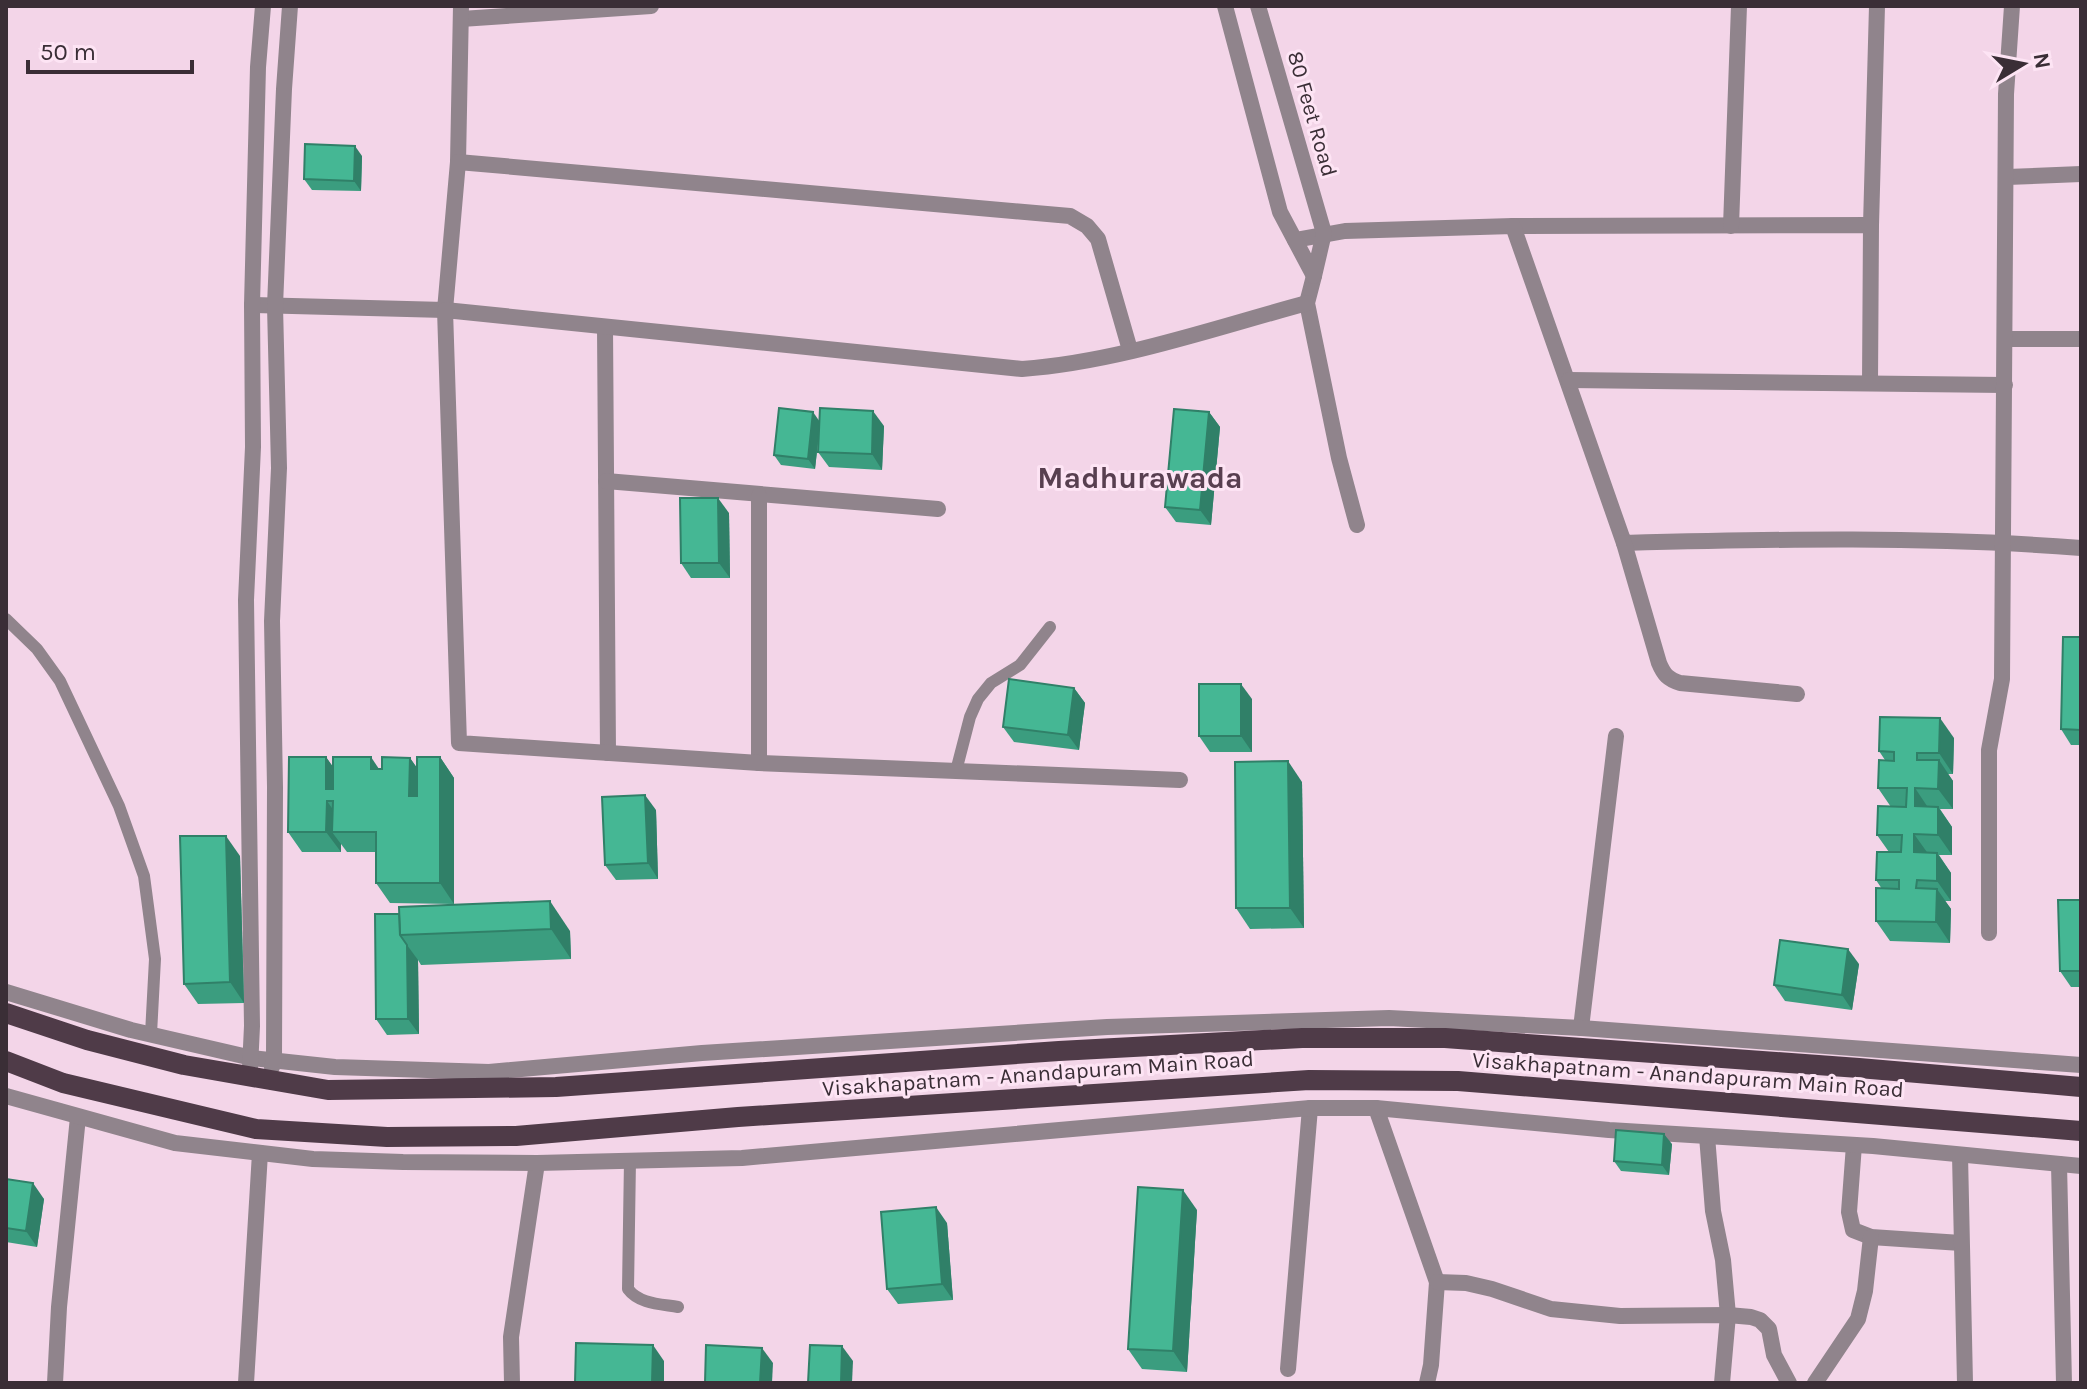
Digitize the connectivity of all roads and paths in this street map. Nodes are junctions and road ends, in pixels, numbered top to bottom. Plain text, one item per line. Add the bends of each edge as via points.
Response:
1 (263, 6) edge
2 (290, 6) edge
3 (651, 6) edge
4 (1225, 6) edge
5 (1258, 6) edge
6 (1739, 6) edge
7 (1877, 6) edge
8 (2012, 6) edge
9 (461, 12) edge
10 (458, 162) junction
11 (2081, 174) edge
12 (2007, 177) junction
13 (1871, 225) junction
14 (1513, 226) junction
15 (1731, 226) junction
16 (1324, 233) junction
17 (1295, 240) junction
18 (1314, 276) junction
19 (1307, 303) junction
20 (252, 305) junction
21 (275, 306) junction
22 (445, 310) junction
23 (605, 327) junction
24 (2005, 339) junction
25 (2081, 339) edge
26 (1130, 350) junction
27 (1569, 380) junction
28 (1870, 383) junction
29 (2005, 385) junction
30 (606, 481) junction
31 (759, 496) junction
32 (938, 509) dead end
33 (1357, 525) dead end
34 (2002, 542) junction
35 (1624, 543) junction
36 (2081, 548) edge
37 (6, 619) edge
38 (1050, 627) dead end
39 (1797, 694) dead end
40 (1616, 736) dead end
41 (608, 753) junction
42 (759, 763) junction
43 (956, 771) junction
44 (1180, 780) dead end
45 (1989, 933) dead end
46 (6, 992) edge
47 (6, 1013) edge
48 (1581, 1028) junction
49 (151, 1034) junction
50 (274, 1060) junction
51 (6, 1061) edge
52 (2081, 1065) edge
53 (256, 1072) junction
54 (2081, 1087) edge
55 (6, 1096) edge
56 (1310, 1108) junction
57 (1376, 1108) junction
58 (78, 1117) junction
59 (2081, 1131) edge
60 (1707, 1136) junction
61 (1854, 1145) junction
62 (260, 1153) junction
63 (1960, 1155) junction
64 (630, 1160) junction
65 (537, 1163) junction
66 (2059, 1164) junction
67 (2081, 1166) edge
68 (1871, 1237) junction
69 (1961, 1243) junction
70 (1437, 1282) junction
71 (678, 1307) dead end
72 (1728, 1315) junction
73 (1288, 1369) dead end
74 (55, 1383) edge
75 (246, 1383) edge
76 (512, 1383) edge
77 (1427, 1383) edge
78 (1722, 1383) edge
79 (1789, 1383) edge
80 (1815, 1383) edge
81 (1965, 1383) edge
82 (2064, 1383) edge

1 - 20 street
2 - 21 street
3 - 9 street
4 - 17 street via 1280,212
5 - 16 street, 80 Feet Road
6 - 15 street
7 - 13 street
8 - 12 street
9 - 10 street
10 - 22 street
10 - 26 street via 1070,216 1098,239
11 - 12 street
12 - 24 street
13 - 15 street
13 - 28 street
14 - 15 street
14 - 16 street
14 - 27 street
16 - 17 street
16 - 18 street
17 - 18 street
18 - 19 street
19 - 26 street
19 - 33 street
20 - 21 street
20 - 53 street via 246,600
21 - 22 street
21 - 50 street via 279,468 272,621
22 - 23 street
22 - 41 street via 459,743
23 - 26 street via 1022,369
23 - 30 street
24 - 25 street
24 - 29 street
27 - 28 street
27 - 35 street
28 - 29 street
29 - 34 street
30 - 31 street
30 - 41 street
31 - 32 street
31 - 42 street
34 - 35 street
34 - 36 street
34 - 45 street via 2002,679 1988,775
35 - 39 street via 1659,663 1670,680
37 - 49 lane via 60,681 119,806 144,876 155,959
38 - 43 lane via 1020,665 991,683 978,699
40 - 48 street
41 - 42 street
42 - 43 street
43 - 44 street
46 - 49 street
47 - 53 main road, Visakhapatnam - Anandapuram Main Road via 184,1065
48 - 50 street via 1389,1018 1107,1027 489,1072
48 - 52 street
49 - 53 street
50 - 53 street
51 - 59 main road, Visakhapatnam - Anandapuram Main Road via 63,1083 256,1129 387,1137 516,1136 1309,1080 1458,1081
53 - 54 main road, Visakhapatnam - Anandapuram Main Road via 328,1090 556,1087 1059,1051 1302,1038 1445,1038
55 - 58 street
56 - 57 street
56 - 64 street via 742,1158
56 - 73 street
57 - 60 street
57 - 70 street
58 - 62 street via 175,1143
58 - 74 street
60 - 61 street
60 - 72 street
61 - 63 street
61 - 68 street via 1850,1222 1859,1235
62 - 65 street via 313,1159
62 - 75 street
63 - 66 street
63 - 69 street
64 - 65 street
64 - 71 lane via 628,1289 646,1302
65 - 76 street via 511,1337
66 - 67 street
66 - 82 street
68 - 69 street
68 - 80 street via 1858,1319
69 - 81 street
70 - 72 street via 1492,1289 1551,1309 1620,1316
70 - 77 street
72 - 78 street
72 - 79 street via 1765,1324

